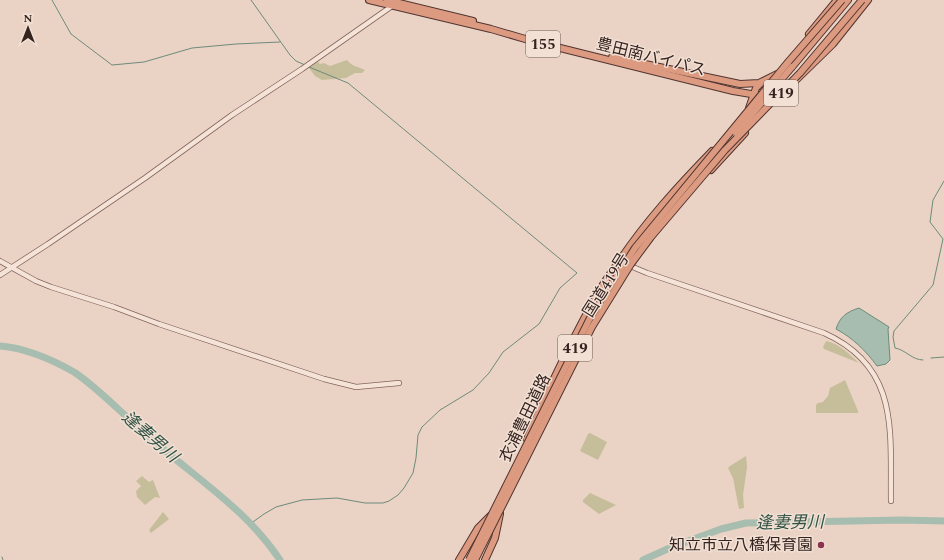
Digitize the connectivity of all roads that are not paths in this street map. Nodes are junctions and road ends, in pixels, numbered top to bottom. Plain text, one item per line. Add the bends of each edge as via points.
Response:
1 (369, 0) edge
2 (387, 0) edge
3 (836, 0) edge
4 (845, 0) edge
5 (862, 0) edge
6 (868, 0) edge
7 (395, 3) edge
8 (762, 82) junction
9 (740, 93) junction
10 (754, 95) junction
11 (769, 95) junction
12 (750, 106) junction
13 (697, 183) junction
14 (649, 221) junction
15 (0, 261) edge
16 (628, 264) junction
17 (11, 267) junction
18 (0, 275) edge
19 (601, 289) junction
20 (399, 383) dead end
21 (892, 501) dead end
22 (488, 518) junction
23 (498, 521) junction
24 (459, 560) edge
25 (463, 560) edge
26 (469, 560) edge
27 (475, 560) edge
28 (481, 560) edge
29 (485, 560) edge

1 - 7 highway, 155
2 - 7 highway, 155
3 - 8 highway, 豊田南バイパス / 155 via 786,65
4 - 13 highway, 衣浦豊田道路 / 419, bridge
4 - 26 highway, 衣浦豊田道路 / 419, bridge via 789,61 635,248 590,318
5 - 13 highway, 衣浦豊田道路 / 419, bridge via 800,74 732,143
6 - 11 highway, 豊田南バイパス / 155 via 833,44 808,70 790,86
7 - 8 highway, 豊田南バイパス / 155 via 466,19 587,52 733,83
7 - 9 highway, 豊田南バイパス / 155
7 - 17 street via 145,178
8 - 10 highway, 国道419号 / 155
9 - 10 highway, 豊田南バイパス / 155
9 - 12 highway, 419 via 748,98
10 - 11 highway, 豊田南バイパス / 155
10 - 12 highway, 国道419号 / 419
11 - 16 highway, 国道419号 / 419 via 757,104 749,129
12 - 14 highway, 国道419号 / 419
13 - 27 highway, 衣浦豊田道路 / 419, bridge via 642,249 592,327
14 - 16 highway, 419
14 - 19 highway, 国道419号 / 419 via 628,247
15 - 17 street
16 - 19 highway, 419
16 - 21 street via 824,333 855,352 875,376 887,408
16 - 23 highway, 国道419号 / 419 via 513,486
17 - 18 street
17 - 20 street via 51,287 324,379 356,387
19 - 22 highway, 国道419号 / 419 via 560,366 509,483
22 - 24 highway, 国道419号 / 419 via 478,528
22 - 25 highway, 419
23 - 28 highway, 419
23 - 29 highway, 国道419号 / 419 via 495,538

